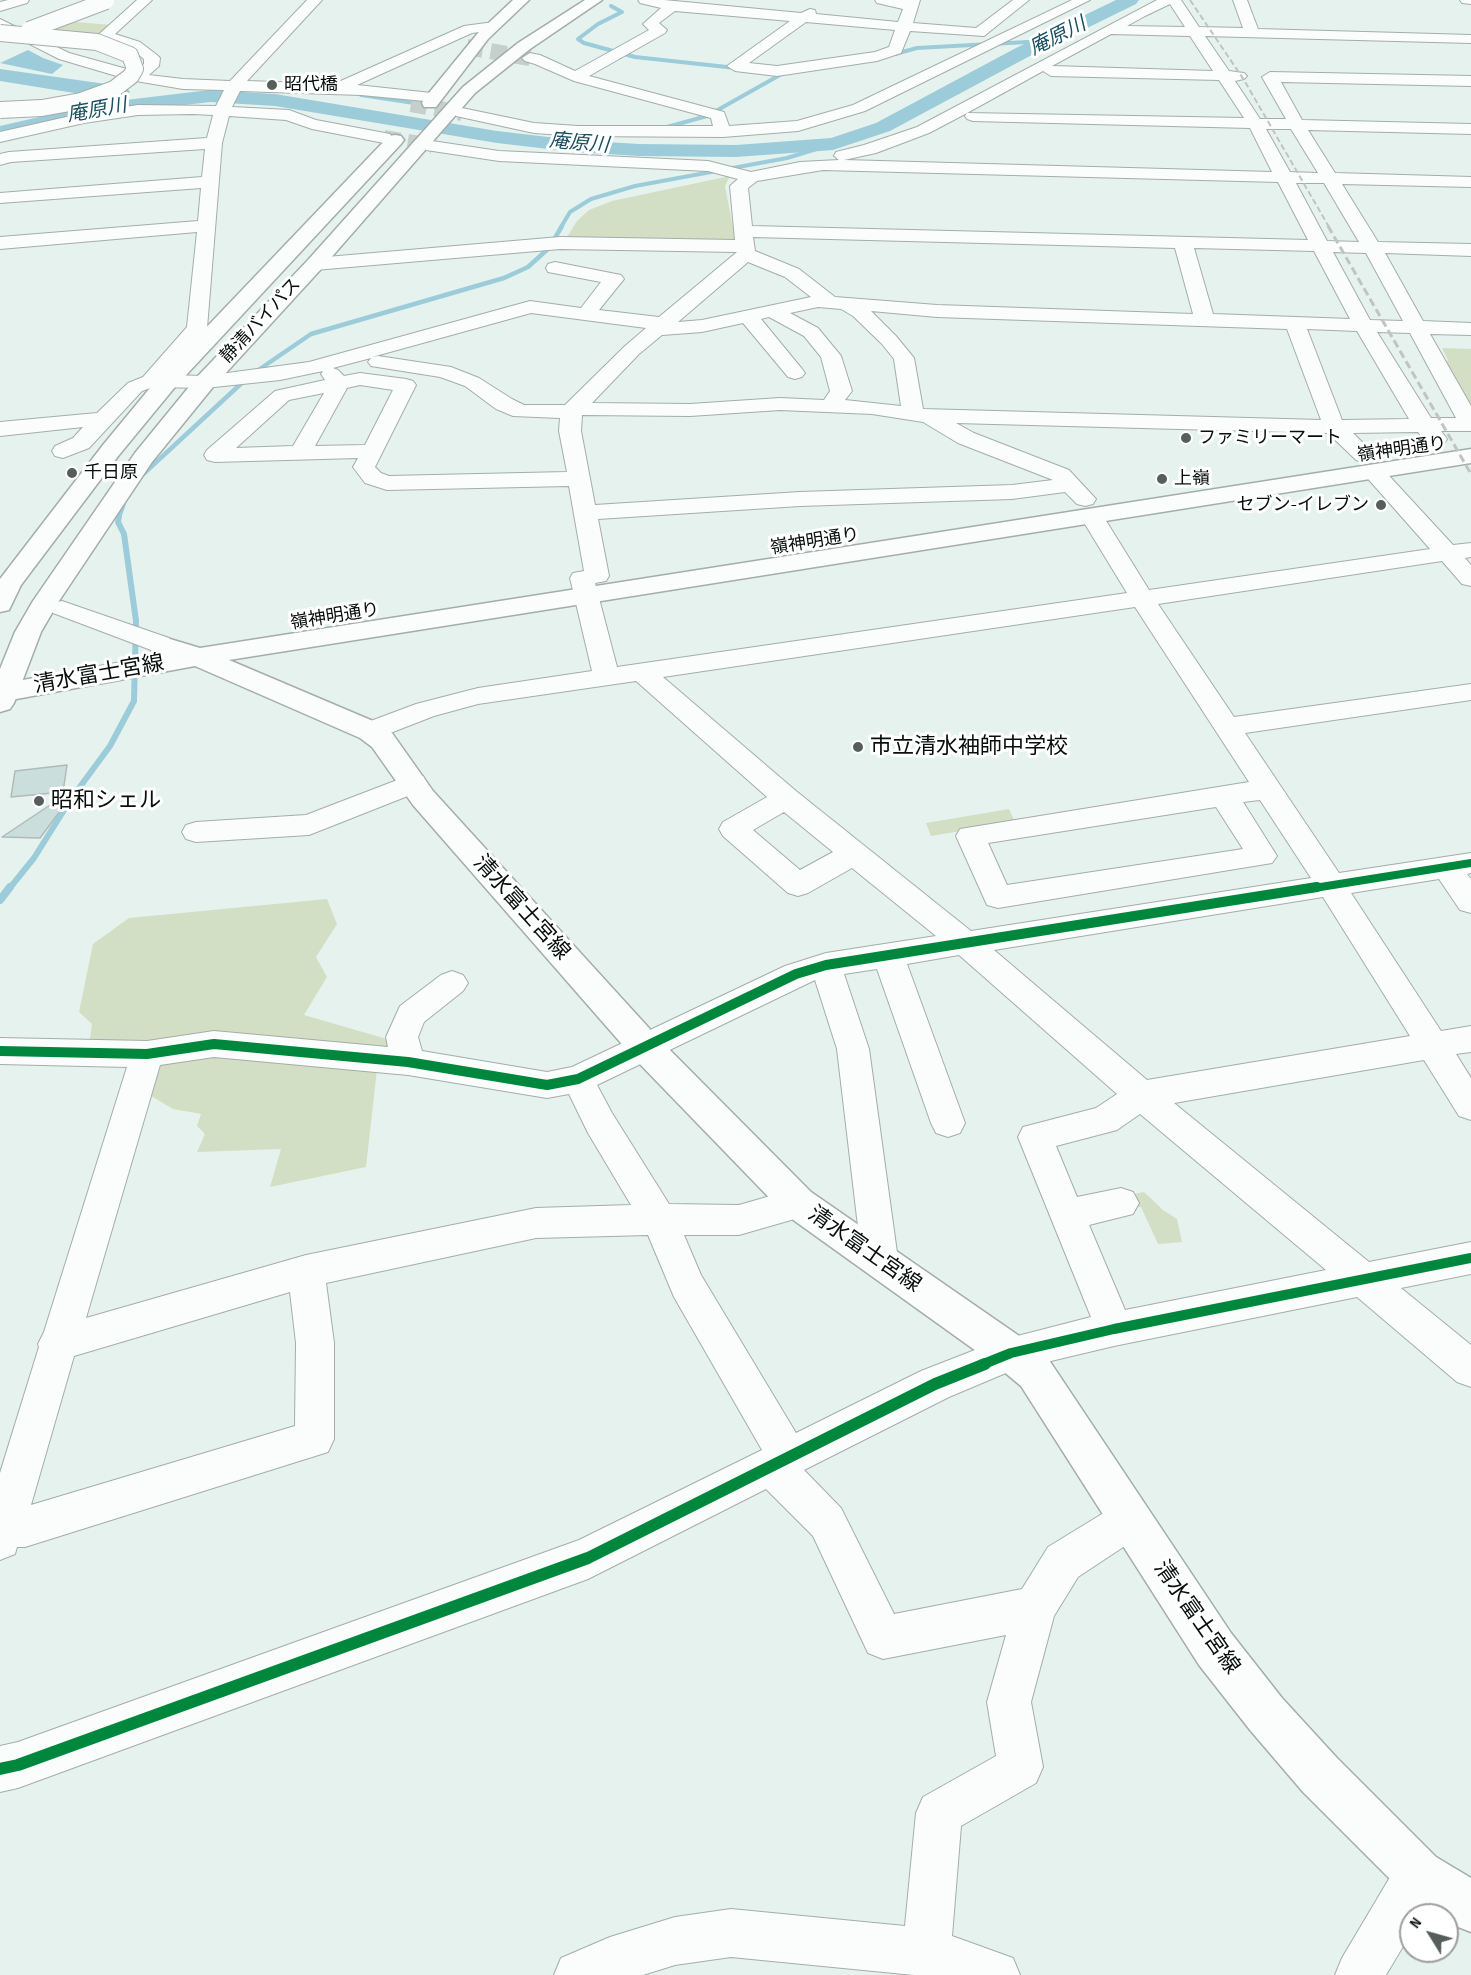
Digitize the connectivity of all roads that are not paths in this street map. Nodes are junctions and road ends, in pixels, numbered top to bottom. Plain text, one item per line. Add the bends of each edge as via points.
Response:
1 (22, 0) edge
2 (68, 0) edge
3 (100, 0) edge
4 (137, 0) edge
5 (145, 0) edge
6 (315, 0) edge
7 (522, 0) edge
8 (595, 0) edge
9 (645, 0) edge
10 (882, 0) edge
11 (1022, 0) edge
12 (1083, 0) edge
13 (1168, 0) edge
14 (1174, 0) edge
15 (1239, 0) edge
16 (911, 3) edge
17 (828, 4) dead end
18 (672, 6) junction
19 (0, 8) edge
20 (801, 18) junction
21 (0, 23) edge
22 (494, 26) junction
23 (904, 26) junction
24 (1107, 30) junction
25 (0, 32) edge
26 (1195, 32) junction
27 (979, 33) junction
28 (1252, 33) junction
29 (104, 36) junction
30 (1471, 39) edge
31 (770, 40) junction
32 (0, 42) edge
33 (441, 42) junction
34 (793, 42) dead end
35 (994, 43) junction
36 (851, 46) dead end
37 (466, 47) tunnel mouth
38 (897, 49) junction
39 (82, 55) dead end
40 (530, 58) tunnel mouth
41 (1051, 71) dead end
42 (1224, 75) junction
43 (1270, 76) junction
44 (135, 77) junction
45 (576, 77) junction
46 (1471, 81) edge
47 (233, 87) junction
48 (334, 90) junction
49 (435, 97) junction
50 (224, 108) junction
51 (0, 110) edge
52 (454, 114) junction
53 (974, 116) dead end
54 (407, 122) junction
55 (1256, 123) junction
56 (1296, 125) junction
57 (1471, 129) edge
58 (723, 132) junction
59 (0, 137) edge
60 (429, 141) junction
61 (214, 143) junction
62 (0, 160) edge
63 (823, 165) junction
64 (752, 177) junction
65 (1284, 177) junction
66 (1329, 179) junction
67 (211, 182) junction
68 (1471, 182) edge
69 (0, 198) edge
70 (208, 226) junction
71 (0, 243) edge
72 (1183, 243) junction
73 (745, 244) junction
74 (1320, 247) junction
75 (1372, 247) junction
76 (1471, 250) edge
77 (315, 264) junction
78 (555, 268) dead end
79 (839, 304) junction
80 (772, 311) junction
81 (586, 314) junction
82 (748, 316) junction
83 (1205, 321) junction
84 (1295, 323) junction
85 (1363, 325) junction
86 (660, 326) junction
87 (1418, 327) junction
88 (1471, 329) edge
89 (345, 357) junction
90 (324, 364) junction
91 (795, 373) dead end
92 (158, 381) junction
93 (205, 382) junction
94 (339, 384) junction
95 (830, 406) junction
96 (572, 410) junction
97 (921, 414) junction
98 (103, 419) junction
99 (1424, 425) junction
100 (1334, 428) junction
101 (0, 429) edge
102 (1471, 429) edge
103 (1440, 444) junction
104 (63, 451) dead end
105 (372, 451) junction
106 (302, 452) junction
107 (1471, 456) edge
108 (1368, 463) junction
109 (578, 478) junction
110 (1083, 500) junction
111 (586, 513) junction
112 (1460, 551) edge
113 (1471, 579) edge
114 (589, 583) junction
115 (3, 589) edge
116 (1142, 598) junction
117 (62, 608) dead end
118 (159, 644) junction
119 (198, 657) junction
120 (640, 671) junction
121 (606, 676) junction
122 (4, 685) edge
123 (1471, 692) edge
124 (1227, 727) junction
125 (370, 730) junction
126 (413, 783) junction
127 (1267, 789) junction
128 (1224, 796) junction
129 (786, 798) junction
130 (196, 832) dead end
131 (853, 854) junction
132 (1459, 865) edge
133 (1330, 885) junction
134 (1036, 891) junction
135 (1471, 902) edge
136 (1055, 928) junction
137 (965, 943) junction
138 (888, 955) junction
139 (826, 965) junction
140 (452, 983) dead end
141 (1471, 1039) edge
142 (1433, 1046) junction
143 (646, 1048) junction
144 (0, 1051) edge
145 (147, 1054) junction
146 (408, 1062) junction
147 (578, 1079) junction
148 (1142, 1095) junction
149 (1471, 1106) edge
150 (948, 1124) dead end
151 (798, 1203) junction
152 (1121, 1203) dead end
153 (1067, 1214) junction
154 (659, 1219) junction
155 (1471, 1258) edge
156 (880, 1260) junction
157 (306, 1271) junction
158 (1362, 1280) junction
159 (1114, 1329) junction
160 (57, 1344) junction
161 (1011, 1353) junction
162 (1471, 1369) edge
163 (780, 1462) junction
164 (1129, 1520) junction
165 (2, 1532) edge
166 (1035, 1608) junction
167 (6, 1771) edge
168 (1419, 1874) junction
169 (1471, 1907) edge
170 (927, 1952) junction
171 (578, 1975) edge
172 (996, 1975) edge
173 (1359, 1975) edge

1 - 19 street
2 - 21 main road
3 - 4 street via 117,6
3 - 25 main road
3 - 32 main road, bridge
5 - 29 street
6 - 47 street
7 - 22 main road, 静清バイパス
8 - 52 main road, 静清バイパス via 503,61 469,90
9 - 18 street
10 - 16 street
11 - 27 street
12 - 35 street
13 - 24 street
14 - 26 street
15 - 28 street
16 - 23 street
17 - 20 street
18 - 20 street
18 - 45 street via 650,24 660,30
20 - 23 street
20 - 31 street
21 - 44 street via 63,56
22 - 33 street via 476,27
22 - 49 main road, 静清バイパス
23 - 27 street
23 - 38 street
24 - 26 street
24 - 63 street via 923,130
25 - 51 main road, bridge via 97,42 130,55 135,69 114,89 81,101
26 - 28 street
26 - 42 street
27 - 35 street via 978,36
28 - 30 street
29 - 39 street
29 - 44 street via 135,45 152,58 151,66
31 - 34 street
31 - 38 street via 735,66 777,71 877,56
33 - 37 street
33 - 48 street
35 - 58 street via 841,115 798,126
36 - 38 street
40 - 45 street
41 - 42 street
42 - 43 street
42 - 55 street
43 - 46 street
43 - 56 street
44 - 47 street
45 - 58 street via 718,115
47 - 48 street
47 - 50 street
48 - 49 street
48 - 54 street via 335,94
49 - 54 main road, 静清バイパス
50 - 54 street via 289,115 312,124
50 - 59 street via 138,110
50 - 61 street
52 - 58 street via 546,129
52 - 60 main road, 静清バイパス
53 - 55 street
54 - 92 main road, 静清バイパス
55 - 56 street
55 - 65 street
56 - 57 street
56 - 66 street
60 - 64 street via 500,156 708,166
60 - 77 main road, 静清バイパス
61 - 62 street
61 - 67 street
63 - 64 street
63 - 65 street
64 - 73 street via 738,186
65 - 66 street
65 - 74 street
66 - 68 street
66 - 75 street
67 - 69 street
67 - 70 street
70 - 71 street
70 - 92 street via 197,328
72 - 73 street
72 - 74 street
72 - 83 street
73 - 77 street via 560,243
73 - 79 street
73 - 86 street
74 - 75 street
74 - 85 street
75 - 76 street
75 - 87 street
77 - 93 main road, 静清バイパス
78 - 81 street via 614,279
79 - 80 street via 818,301
79 - 83 street
79 - 97 street via 860,312 904,358
80 - 82 street
80 - 95 street via 811,332 831,356 841,391
81 - 86 street
81 - 89 street via 530,307 501,324
82 - 86 street via 702,326
82 - 91 street
83 - 84 street
84 - 85 street
84 - 100 street
85 - 87 street
85 - 99 street
86 - 96 street
87 - 88 street
87 - 102 street
89 - 90 street
89 - 96 street via 444,371 472,382 521,411
90 - 93 street via 280,374
90 - 94 street
92 - 93 street
92 - 98 street via 135,387
92 - 115 main road, 静清バイパス via 111,450
93 - 122 main road, 静清バイパス via 143,458 46,601
94 - 105 street via 360,379 406,385
94 - 106 street
94 - 106 street via 282,396 215,455
95 - 96 street
95 - 97 street
96 - 109 street via 570,431
97 - 100 street
97 - 110 street via 966,438 1061,475
98 - 101 street
98 - 104 street via 81,443
99 - 100 street
99 - 102 street
99 - 103 street
100 - 108 street
102 - 103 main road, 嶺神明通り
103 - 108 main road, 嶺神明通り
105 - 106 street
105 - 109 street via 364,467 373,478 387,483
107 - 108 main road, 嶺神明通り
108 - 110 main road, 嶺神明通り
108 - 112 street
109 - 111 street
110 - 111 street via 1012,492 800,498
110 - 114 main road, 嶺神明通り via 900,548
110 - 116 street
111 - 114 street
112 - 113 street
112 - 116 street
114 - 118 main road, 嶺神明通り
114 - 119 main road, 嶺神明通り
114 - 121 street
116 - 120 street
116 - 124 street
117 - 118 street
118 - 119 main road, 清水富士宮線
118 - 122 main road, 清水富士宮線
119 - 122 main road, 清水富士宮線
119 - 125 main road, 清水富士宮線
120 - 121 street
120 - 129 street
121 - 125 street via 478,696
123 - 124 street
124 - 127 street
125 - 126 main road, 清水富士宮線 via 382,740
126 - 130 street via 309,825
126 - 143 main road, 清水富士宮線
127 - 128 street
127 - 133 street
128 - 134 street via 1262,855
128 - 134 street via 970,836 998,897
129 - 131 street
129 - 131 street via 733,829 798,885
131 - 137 street
132 - 133 street
132 - 135 street
133 - 136 street
133 - 142 street
134 - 136 street
136 - 137 street
137 - 138 street
137 - 148 street
138 - 139 street
138 - 150 street
139 - 143 street via 796,974
139 - 156 street via 853,1049
140 - 146 street via 411,1015 402,1037
141 - 142 street
142 - 148 street
142 - 149 street
143 - 147 street
143 - 151 main road, 清水富士宮線
144 - 145 street
145 - 146 street via 214,1044
145 - 160 street
146 - 147 street via 547,1085
147 - 154 street
148 - 153 street via 1105,1120 1035,1137
148 - 158 street
151 - 154 street via 739,1220
151 - 156 main road, 清水富士宮線
152 - 153 street
153 - 159 street
154 - 157 street via 536,1223
154 - 163 street via 687,1285
155 - 158 street
156 - 161 main road, 清水富士宮線
157 - 160 street
157 - 165 street via 315,1343 314,1439
158 - 159 street
158 - 162 street
159 - 161 street
160 - 165 street
161 - 163 street via 935,1384
161 - 164 main road, 清水富士宮線 via 1035,1373
163 - 166 street via 828,1522 883,1638
163 - 167 street via 588,1558
164 - 166 street via 1063,1562
164 - 168 main road, 清水富士宮線 via 1215,1649 1266,1714 1320,1775
166 - 170 street via 1009,1702 1020,1767 939,1813
168 - 169 main road, 清水富士宮線
168 - 173 street
170 - 171 street via 731,1933 675,1941
170 - 172 street

